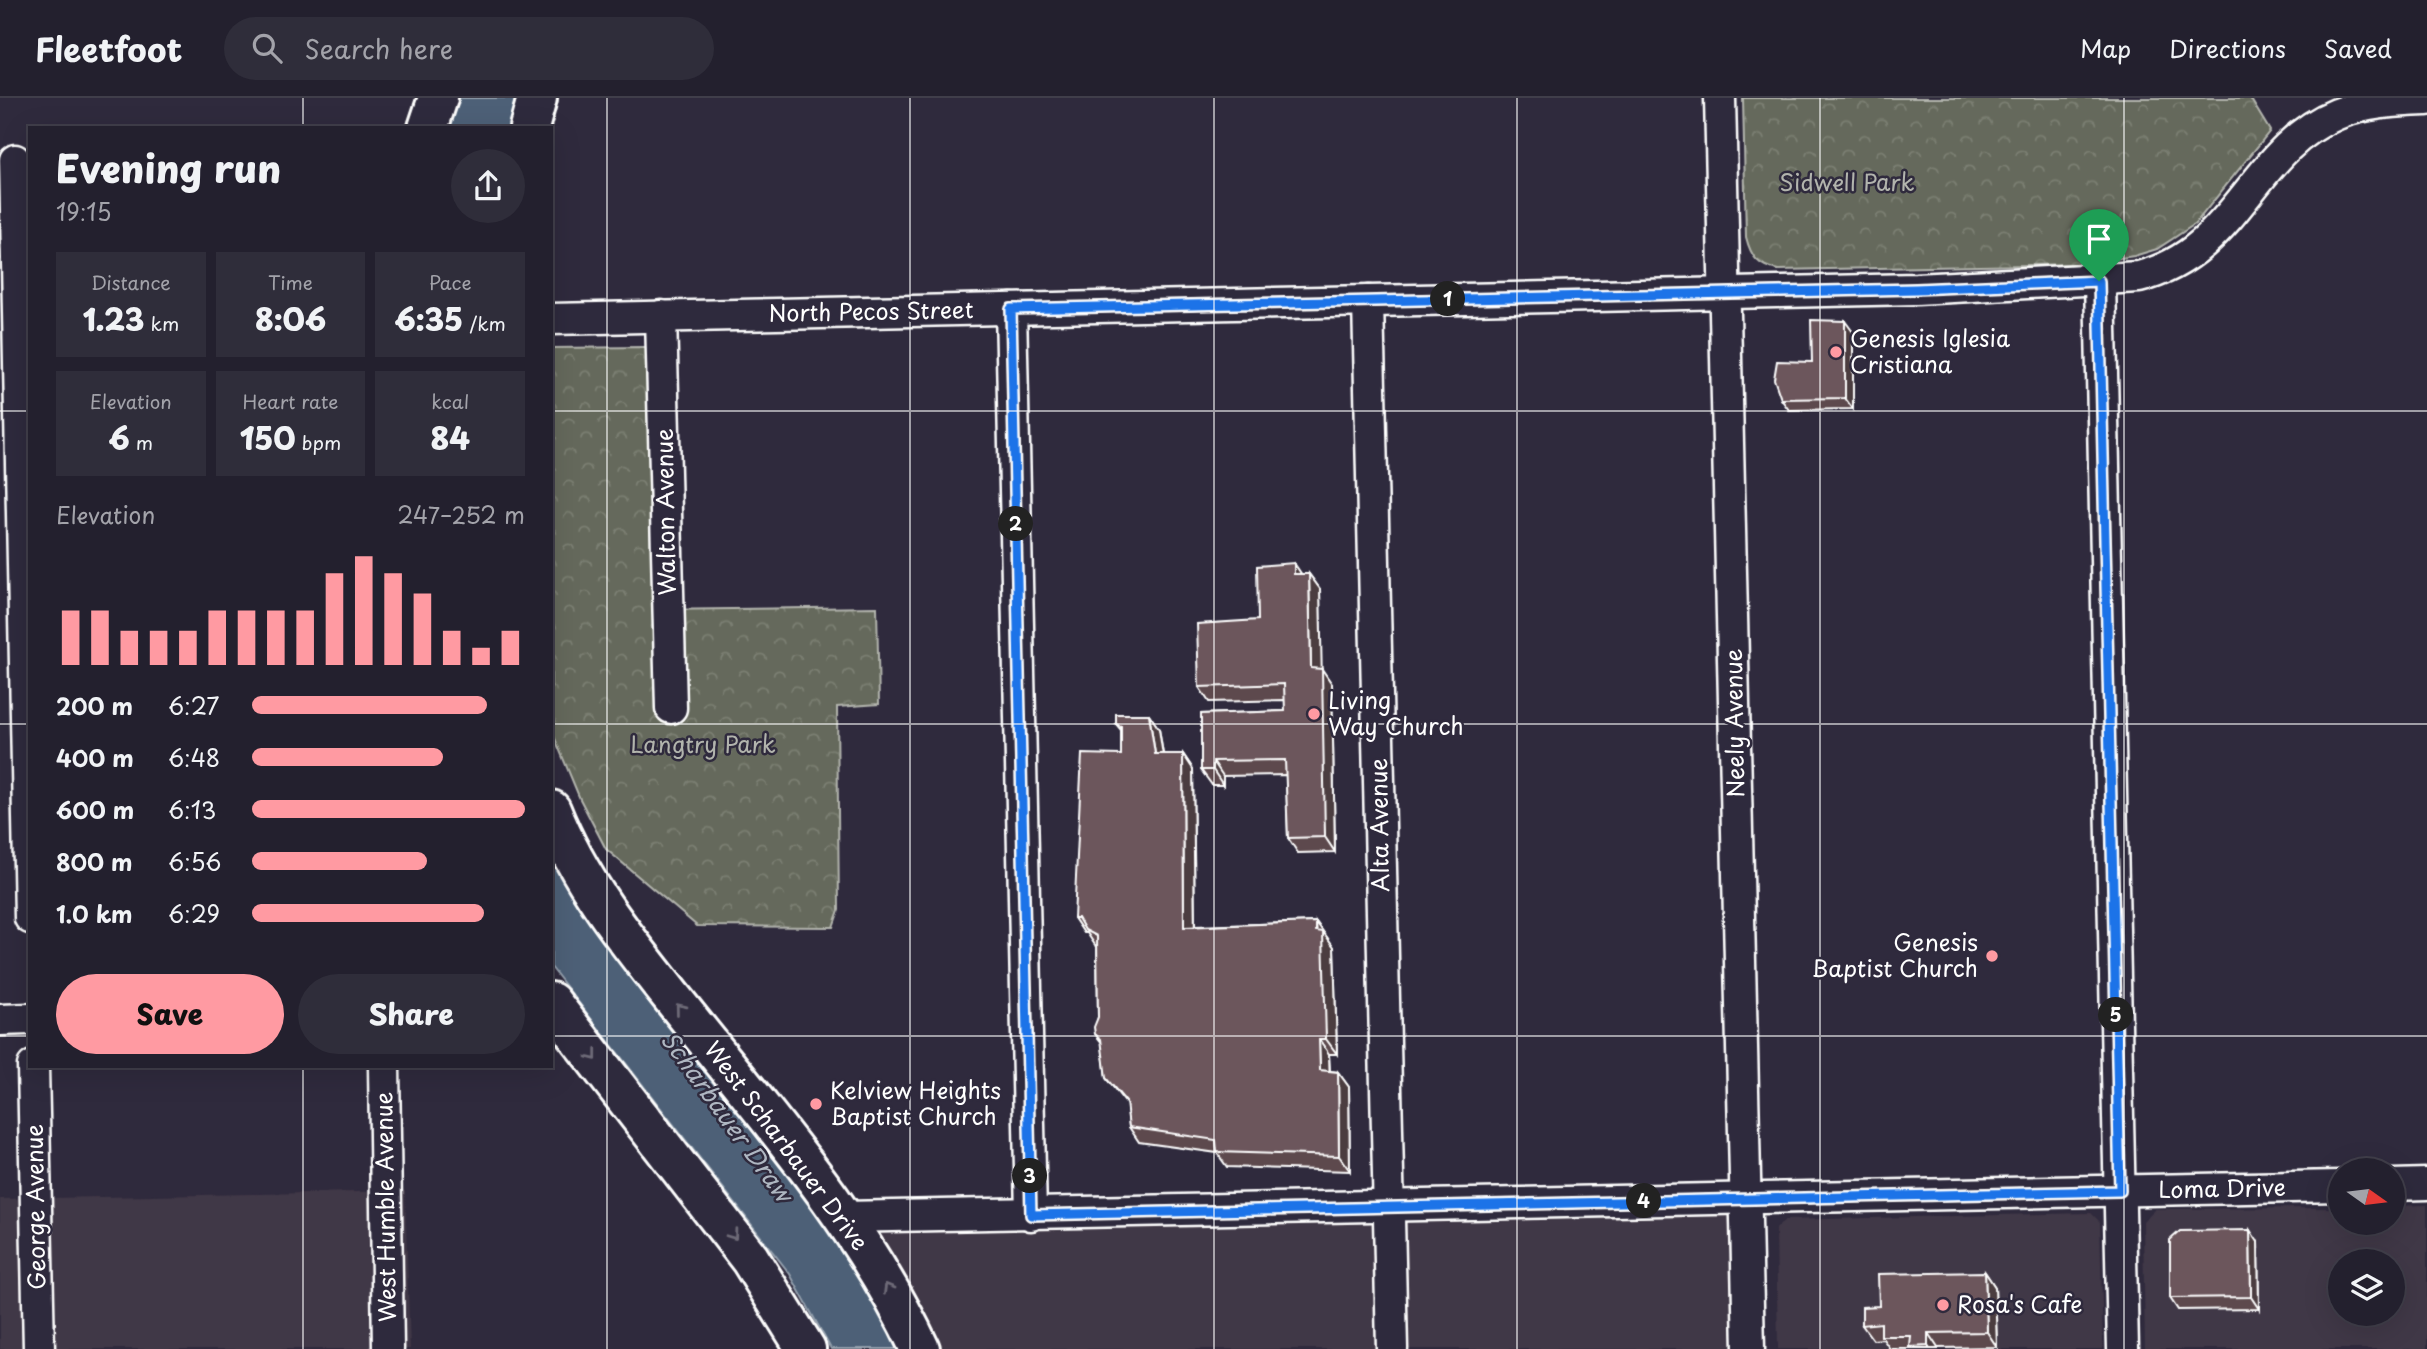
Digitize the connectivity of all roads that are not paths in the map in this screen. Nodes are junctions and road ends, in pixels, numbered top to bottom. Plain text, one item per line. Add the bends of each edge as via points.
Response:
1 (438, 98) edge
2 (537, 98) edge
3 (1720, 98) edge
4 (2427, 100) edge
5 (429, 126) edge
6 (530, 126) edge
7 (15, 160) edge
8 (2099, 281) junction
9 (1724, 293) junction
10 (1368, 301) junction
11 (1011, 309) junction
12 (661, 316) junction
13 (553, 320) edge
14 (18, 661) edge
15 (671, 708) dead end
16 (553, 814) edge
17 (28, 875) edge
18 (553, 1005) edge
19 (28, 1019) edge
20 (0, 1020) edge
21 (33, 1068) edge
22 (384, 1068) edge
23 (2427, 1184) edge
24 (2405, 1185) edge
25 (2328, 1186) edge
26 (2120, 1191) junction
27 (1746, 1199) junction
28 (1388, 1207) junction
29 (1031, 1215) junction
30 (844, 1217) junction
31 (39, 1349) edge
32 (388, 1349) edge
33 (806, 1349) edge
34 (920, 1349) edge
35 (1392, 1349) edge
36 (1749, 1349) edge
37 (2123, 1349) edge

1 - 5 main road
2 - 6 main road
3 - 9 street, Neely Avenue
4 - 8 street, North Pecos Street via 2354,108 2323,121 2289,146 2224,224 2188,257 2155,273
7 - 14 street
8 - 9 street, North Pecos Street
8 - 26 street
9 - 10 street, North Pecos Street
9 - 27 street, Neely Avenue
10 - 11 street, North Pecos Street
10 - 28 street, Alta Avenue
11 - 12 street, North Pecos Street
11 - 29 street
12 - 13 street, North Pecos Street
12 - 15 street, Walton Avenue
14 - 17 street
30 -> 16 main road, West Scharbauer Drive via 617,930 576,864
18 -> 33 main road via 750,1259
19 - 20 street
21 - 31 street, George Avenue
22 - 32 street, West Humble Avenue
23 - 24 street
25 - 26 street, Loma Drive
26 - 27 street, Loma Drive
26 - 37 street
27 - 28 street, Loma Drive
27 - 36 street, Neely Avenue
28 - 29 street, Loma Drive
28 - 35 street, Alta Avenue
29 - 30 street, Loma Drive
34 -> 30 main road, West Scharbauer Drive

